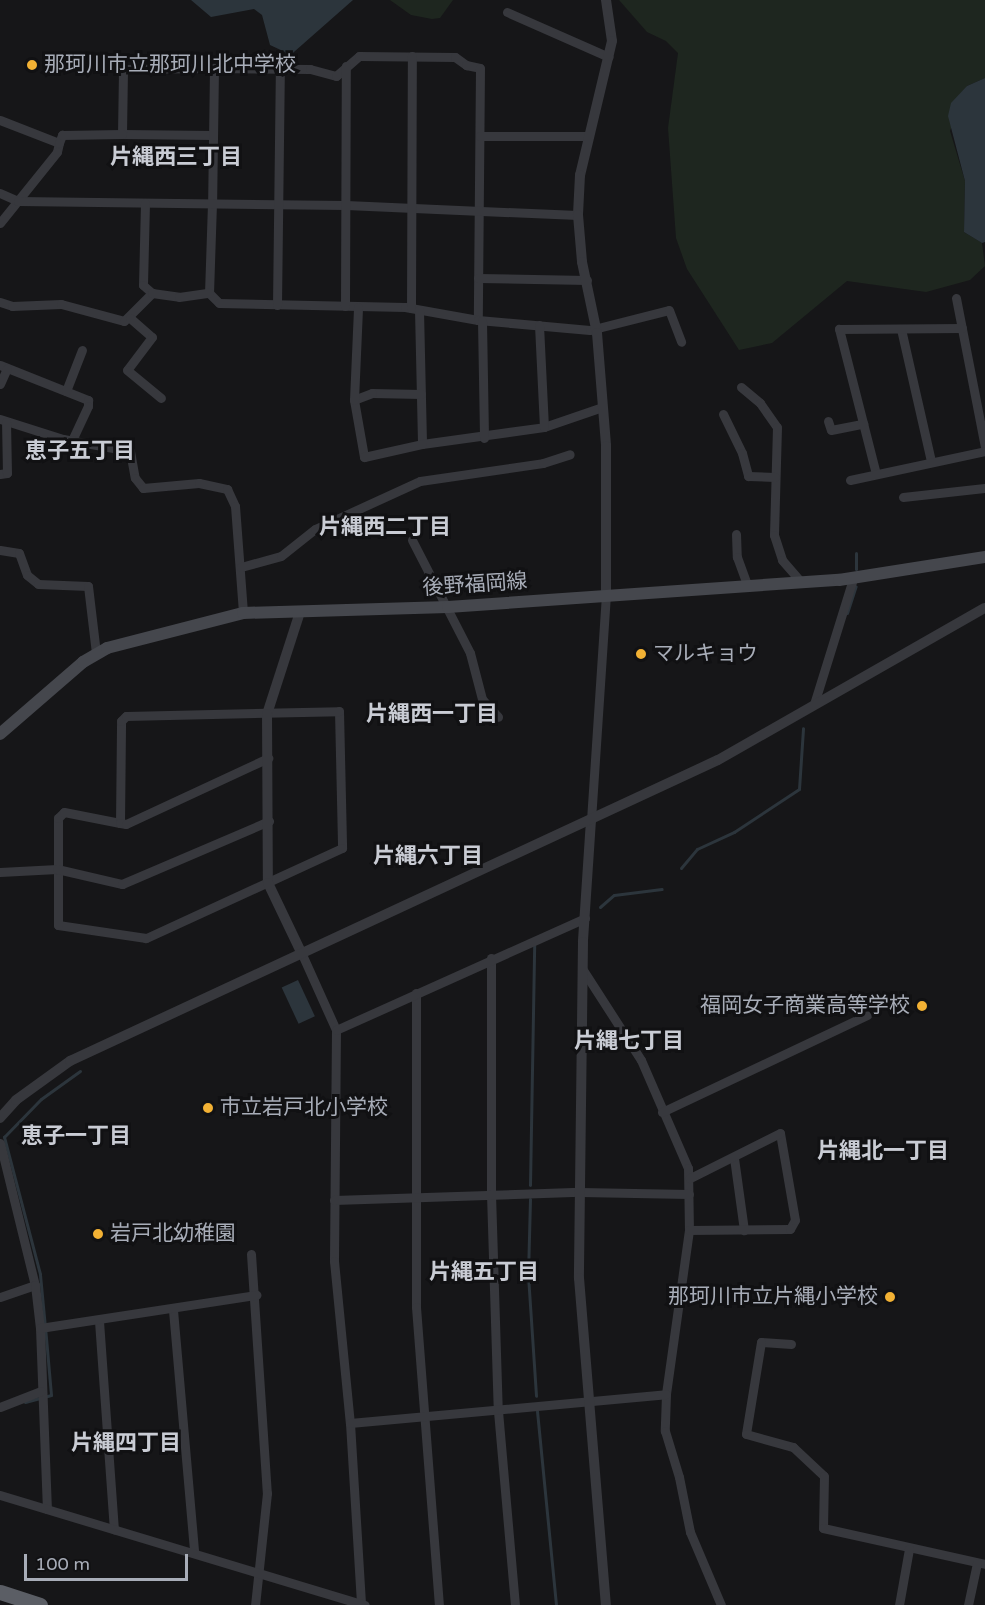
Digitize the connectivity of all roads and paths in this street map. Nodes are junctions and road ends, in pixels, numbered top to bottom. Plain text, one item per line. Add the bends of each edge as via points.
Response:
1 (606, 0) edge
2 (507, 12) dead end
3 (412, 57) junction
4 (609, 57) junction
5 (346, 66) junction
6 (214, 68) junction
7 (280, 69) junction
8 (0, 120) edge
9 (122, 134) junction
10 (213, 135) junction
11 (480, 136) junction
12 (588, 136) junction
13 (59, 143) junction
14 (0, 193) edge
15 (18, 201) junction
16 (145, 203) junction
17 (212, 203) junction
18 (278, 203) junction
19 (346, 205) junction
20 (412, 208) junction
21 (479, 211) junction
22 (578, 215) junction
23 (0, 223) edge
24 (478, 278) junction
25 (587, 280) junction
26 (152, 293) junction
27 (209, 293) junction
28 (957, 298) dead end
29 (0, 302) edge
30 (277, 305) junction
31 (345, 306) junction
32 (358, 306) junction
33 (415, 309) junction
34 (130, 318) junction
35 (480, 321) junction
36 (539, 325) junction
37 (901, 328) junction
38 (962, 328) junction
39 (597, 330) junction
40 (681, 342) dead end
41 (82, 350) dead end
42 (3, 367) edge
43 (0, 384) edge
44 (741, 387) dead end
45 (66, 391) junction
46 (421, 394) junction
47 (161, 398) dead end
48 (354, 400) junction
49 (602, 407) junction
50 (723, 414) dead end
51 (3, 421) edge
52 (863, 424) junction
53 (544, 428) junction
54 (831, 430) dead end
55 (484, 438) junction
56 (72, 440) junction
57 (422, 444) junction
58 (985, 449) edge
59 (570, 454) dead end
60 (931, 461) junction
61 (0, 474) edge
62 (876, 474) junction
63 (775, 477) junction
64 (850, 480) dead end
65 (985, 488) edge
66 (903, 497) dead end
67 (736, 534) dead end
68 (412, 540) dead end
69 (0, 550) edge
70 (985, 557) edge
71 (241, 567) junction
72 (853, 579) junction
73 (801, 582) junction
74 (748, 587) junction
75 (606, 595) junction
76 (448, 607) junction
77 (985, 608) edge
78 (300, 612) junction
79 (243, 613) junction
80 (96, 653) junction
81 (814, 704) junction
82 (267, 714) junction
83 (498, 717) dead end
84 (0, 734) edge
85 (268, 758) junction
86 (591, 820) junction
87 (269, 821) junction
88 (120, 823) junction
89 (57, 869) junction
90 (0, 872) edge
91 (268, 883) junction
92 (585, 918) junction
93 (301, 952) junction
94 (491, 958) junction
95 (583, 970) junction
96 (416, 993) junction
97 (867, 1015) dead end
98 (336, 1030) junction
99 (662, 1112) junction
100 (0, 1118) edge
101 (0, 1143) edge
102 (734, 1158) junction
103 (690, 1178) junction
104 (580, 1192) junction
105 (491, 1194) junction
106 (689, 1194) junction
107 (416, 1197) junction
108 (334, 1200) junction
109 (689, 1230) junction
110 (744, 1230) junction
111 (251, 1254) dead end
112 (35, 1284) junction
113 (256, 1295) junction
114 (0, 1297) edge
115 (173, 1310) junction
116 (99, 1321) junction
117 (40, 1328) junction
118 (791, 1344) dead end
119 (41, 1391) junction
120 (666, 1394) junction
121 (589, 1400) junction
122 (0, 1407) edge
123 (498, 1411) junction
124 (423, 1416) junction
125 (350, 1423) junction
126 (0, 1495) edge
127 (47, 1509) junction
128 (114, 1529) junction
129 (909, 1548) junction
130 (194, 1552) junction
131 (981, 1564) edge
132 (261, 1574) junction
133 (0, 1593) edge
134 (363, 1604) edge
135 (40, 1605) edge
136 (255, 1605) edge
137 (439, 1605) edge
138 (514, 1605) edge
139 (606, 1605) edge
140 (721, 1605) edge
141 (898, 1605) edge
142 (968, 1605) edge

1 - 4 street via 611,19
2 - 4 street
3 - 5 street via 359,56
3 - 11 street via 455,57 480,68
3 - 20 street
4 - 12 street
5 - 7 street via 336,76 310,69
5 - 19 street
6 - 7 street
6 - 9 street via 123,69
6 - 10 street
7 - 18 street
8 - 13 street
9 - 10 street
9 - 13 street via 62,135
10 - 17 street
11 - 12 street
11 - 21 street
12 - 22 street via 580,175
13 - 15 street via 57,152
14 - 15 street
15 - 16 street
15 - 23 street
16 - 17 street
16 - 26 street via 143,285
17 - 18 street
17 - 27 street
18 - 19 street
18 - 30 street
19 - 20 street
19 - 31 street
20 - 21 street
20 - 33 street
21 - 22 street
21 - 24 street
22 - 25 street
24 - 25 street
24 - 35 street
25 - 39 street
26 - 27 street via 179,297
26 - 34 street
27 - 30 street via 219,303
28 - 38 street
29 - 34 street via 12,306 62,304 124,321
30 - 31 street
31 - 32 street
32 - 33 street
32 - 48 street
33 - 35 street
33 - 46 street
34 - 47 street via 152,337 127,370
35 - 36 street
35 - 55 street
36 - 39 street
36 - 53 street
37 - 38 street
37 - 52 street via 839,329
37 - 60 street
38 - 58 street
39 - 40 street via 669,310
39 - 49 street
41 - 45 street
42 - 43 street
42 - 45 street
44 - 63 street via 760,403 777,427
45 - 56 street via 88,400
46 - 48 street via 372,393
46 - 57 street
48 - 57 street via 364,457
49 - 53 street
49 - 75 street via 606,446
50 - 63 street via 742,453 748,476
51 - 56 street
51 - 61 street via 7,473
52 - 54 street
52 - 62 street
53 - 55 street
55 - 57 street
56 - 71 street via 130,451 135,478 143,488 199,483 227,489 235,506
58 - 60 street
59 - 71 street via 543,463 420,482 315,529 281,556
60 - 62 street
62 - 64 street
63 - 73 street via 777,550
65 - 66 street
67 - 74 street via 735,548
68 - 76 street
69 - 80 street via 19,553 27,575 38,584 88,586
70 - 72 main road, 後野福岡線
71 - 79 street
72 - 73 main road, 後野福岡線
72 - 81 street
73 - 74 main road, 後野福岡線
74 - 75 main road, 後野福岡線
75 - 76 main road, 後野福岡線
75 - 86 street
76 - 78 main road, 後野福岡線
76 - 83 street via 476,666 482,699
77 - 81 street
78 - 79 main road, 後野福岡線
78 - 82 street
79 - 80 main road, 後野福岡線 via 127,641
80 - 84 main road, 後野福岡線
81 - 86 street via 718,760
82 - 85 street
82 - 88 street via 126,717 121,721
82 - 91 street via 339,711 342,848
85 - 87 street
85 - 88 street via 126,824
86 - 92 street
86 - 93 street
87 - 89 street via 122,884
87 - 91 street
88 - 89 street via 60,814
89 - 90 street
89 - 91 street via 58,925 146,938
91 - 93 street
92 - 94 street
92 - 95 street
93 - 98 street
93 - 100 street via 70,1061 16,1100
94 - 96 street
94 - 105 street
95 - 99 street via 642,1060
95 - 104 street
96 - 98 street
96 - 107 street
97 - 99 street
98 - 108 street
99 - 103 street
101 - 112 street
102 - 103 street
102 - 110 street
102 - 110 street via 780,1133 793,1226
103 - 106 street
104 - 105 street
104 - 106 street
104 - 121 street via 579,1278
105 - 107 street
105 - 123 street
106 - 109 street
107 - 108 street
107 - 124 street via 416,1307
108 - 125 street via 338,1316
109 - 110 street
109 - 120 street
111 - 113 street
112 - 114 street
112 - 117 street
113 - 115 street
113 - 132 street via 267,1493
115 - 116 street
115 - 130 street
116 - 117 street
116 - 128 street
117 - 119 street
118 - 129 street via 761,1342 746,1434 793,1447 825,1476 823,1528
119 - 122 street
119 - 127 street
120 - 121 street
120 - 140 street via 667,1447 679,1477 690,1532
121 - 123 street
121 - 139 street
123 - 124 street
123 - 138 street
124 - 125 street
124 - 137 street
125 - 134 street
126 - 127 street
127 - 128 street
128 - 130 street
129 - 131 street
129 - 141 street
130 - 132 street
131 - 142 street
132 - 134 street
132 - 136 street
133 - 135 highway

